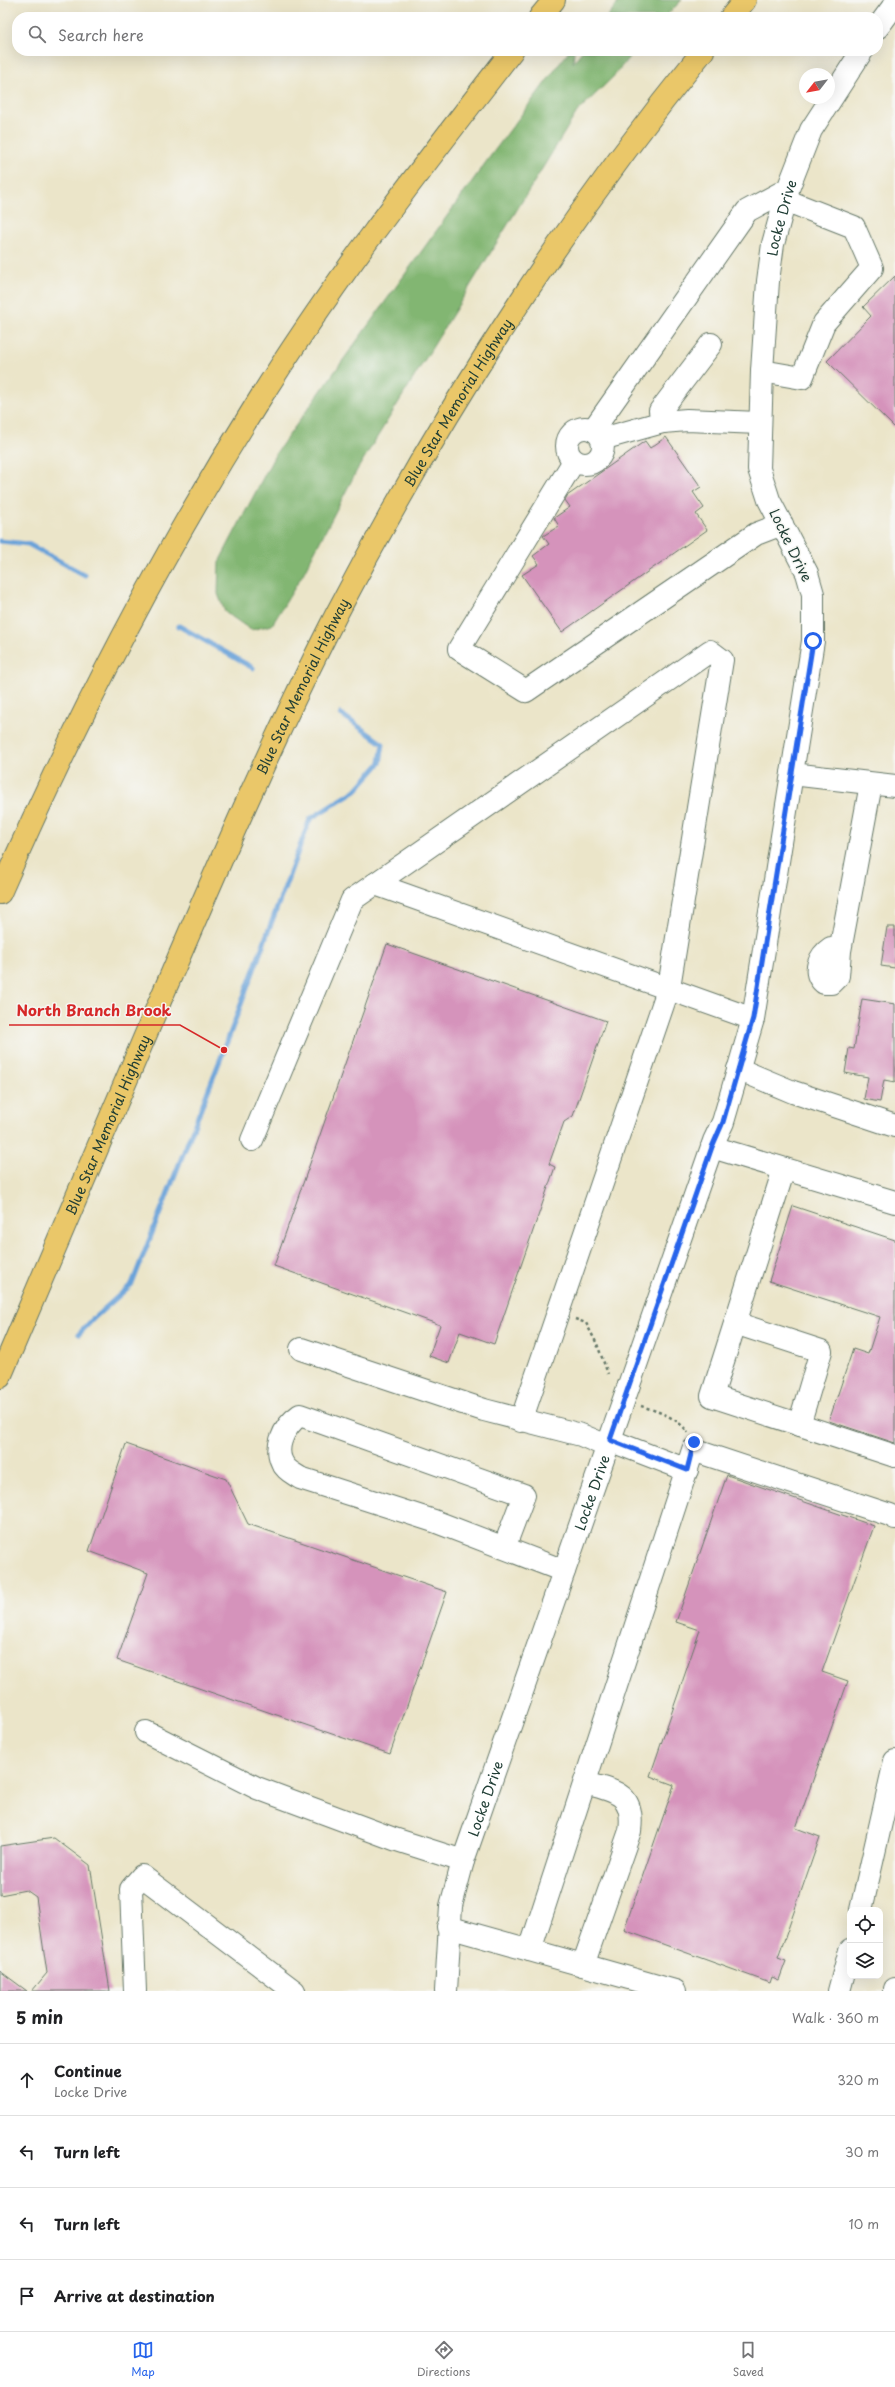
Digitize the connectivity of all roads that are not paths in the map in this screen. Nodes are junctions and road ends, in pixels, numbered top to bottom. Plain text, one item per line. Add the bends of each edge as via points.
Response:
1 (554, 0) edge
2 (745, 0) edge
3 (895, 4) edge
4 (544, 12) edge
5 (735, 12) edge
6 (883, 20) edge
7 (508, 56) edge
8 (699, 56) edge
9 (859, 56) edge
10 (786, 195) junction
11 (711, 344) dead end
12 (762, 371) junction
13 (663, 422) junction
14 (759, 423) junction
15 (597, 434) junction
16 (782, 524) junction
17 (792, 774) junction
18 (871, 784) junction
19 (895, 786) edge
20 (375, 884) junction
21 (0, 893) edge
22 (840, 951) dead end
23 (669, 987) junction
24 (753, 1018) junction
25 (738, 1069) junction
26 (895, 1126) edge
27 (252, 1140) dead end
28 (712, 1147) junction
29 (784, 1169) junction
30 (895, 1202) edge
31 (735, 1323) junction
32 (301, 1349) dead end
33 (0, 1377) edge
34 (521, 1421) junction
35 (799, 1424) junction
36 (608, 1443) junction
37 (895, 1456) edge
38 (690, 1460) junction
39 (895, 1518) edge
40 (504, 1548) junction
41 (564, 1571) junction
42 (146, 1732) dead end
43 (895, 1761) edge
44 (585, 1783) junction
45 (463, 1861) junction
46 (862, 1907) edge
47 (448, 1927) junction
48 (530, 1950) junction
49 (847, 1960) edge
50 (583, 1965) junction
51 (135, 1991) edge
52 (294, 1991) edge
53 (446, 1991) edge
54 (675, 1991) edge
55 (838, 1991) edge

1 - 4 highway
2 - 5 highway
3 - 6 street
7 - 21 highway via 353,261 295,345 216,470 138,608
8 - 33 highway, Blue Star Memorial Highway via 609,173 531,285 440,429 362,566 306,674 215,872
9 - 10 street, Locke Drive via 811,130
10 - 12 street, Locke Drive via 773,244
10 - 12 street via 854,227 872,268 824,323 802,378
10 - 15 street via 747,211
11 - 13 street via 660,411
12 - 14 street, Locke Drive
13 - 14 street via 687,420
13 - 15 street
14 - 16 street, Locke Drive via 759,469
15 - 16 street via 603,448 598,459 587,464 574,461 459,649 526,691 756,534
16 - 17 street, Locke Drive via 807,573 813,594 813,641
17 - 18 street
17 - 24 street, Locke Drive
18 - 19 street
18 - 22 street
20 - 23 street
20 - 23 street via 710,650 722,660
20 - 27 street via 352,900
23 - 24 street
23 - 34 street
24 - 25 street, Locke Drive
25 - 26 street via 793,1092
25 - 28 street, Locke Drive via 723,1122
28 - 29 street
28 - 36 street, Locke Drive
29 - 30 street
29 - 31 street
31 - 35 street via 820,1351
31 - 35 street via 712,1396
32 - 34 street
34 - 36 street via 581,1434
35 - 37 street
36 - 38 street
36 - 41 street, Locke Drive
38 - 39 street
38 - 44 street
40 - 40 street via 434,1521 300,1478 287,1469 281,1459 280,1445 283,1432 300,1416 524,1495
40 - 41 street
41 - 45 street, Locke Drive
42 - 45 street via 257,1788 394,1839
43 - 46 street
44 - 48 street
44 - 50 street via 622,1796 628,1802 632,1816 630,1831
45 - 47 street, Locke Drive via 450,1906
47 - 48 street
47 - 53 street, Locke Drive
48 - 50 street
49 - 55 street
50 - 54 street
51 - 52 street via 131,1889 142,1876

